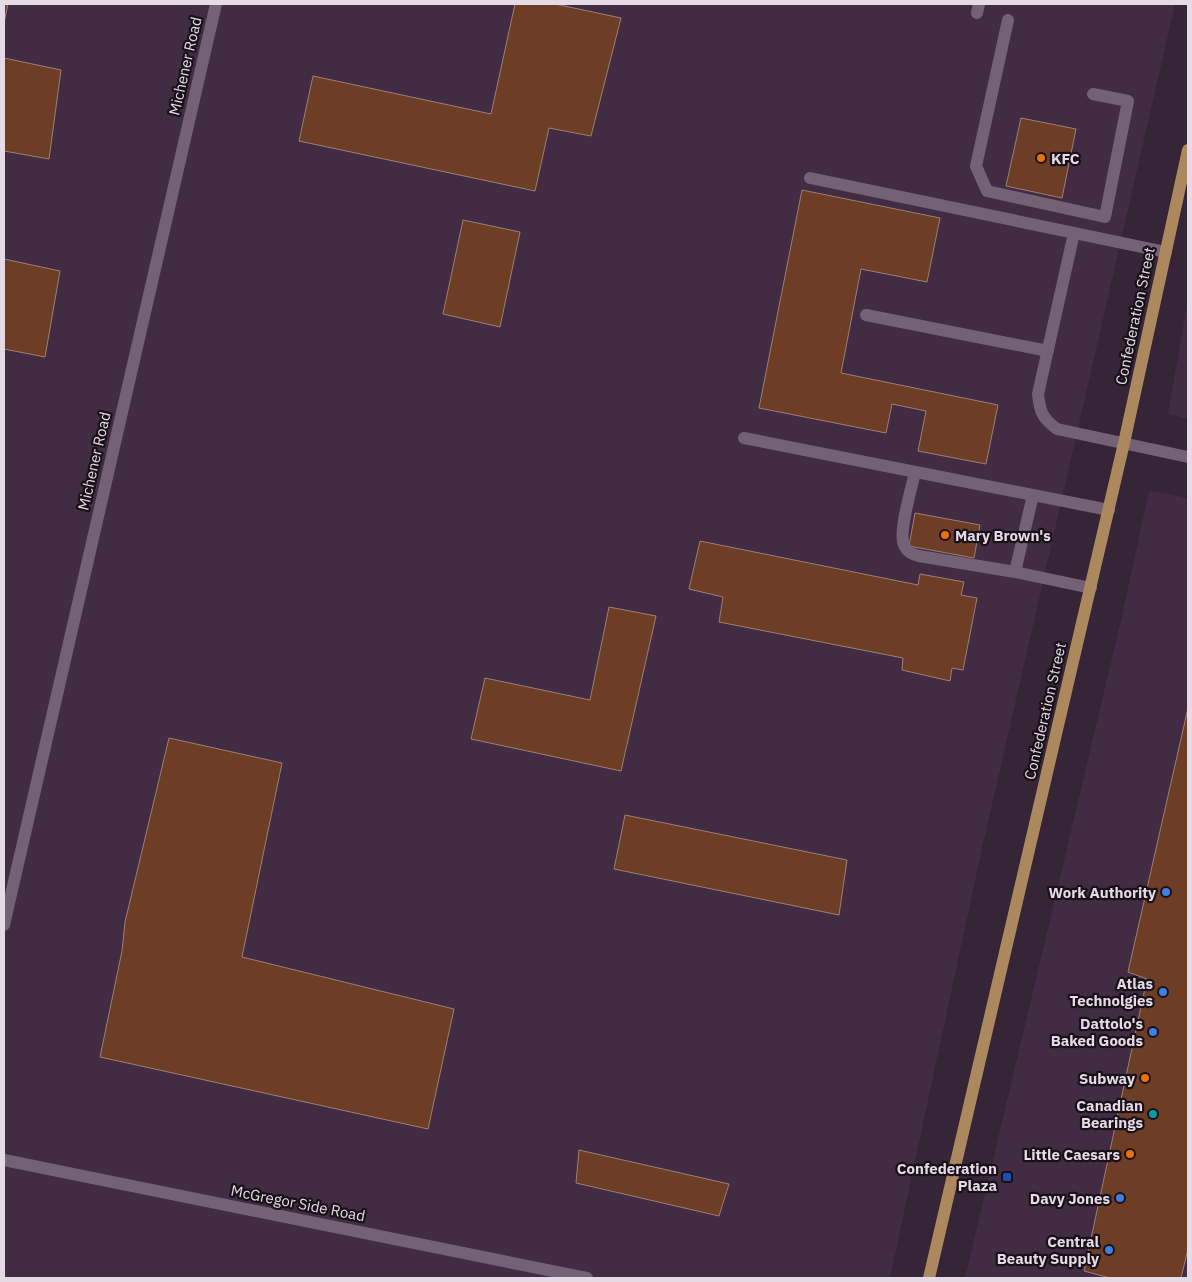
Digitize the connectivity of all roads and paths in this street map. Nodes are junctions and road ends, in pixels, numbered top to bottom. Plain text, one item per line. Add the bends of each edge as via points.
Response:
1 (216, 4) edge
2 (1008, 20) dead end
3 (1093, 94) dead end
4 (1188, 150) edge
5 (810, 178) dead end
6 (1074, 233) junction
7 (1166, 252) junction
8 (866, 316) dead end
9 (1048, 351) junction
10 (744, 438) dead end
11 (1124, 443) junction
12 (1188, 457) edge
13 (915, 472) junction
14 (1032, 495) junction
15 (1109, 510) junction
16 (1015, 572) junction
17 (1091, 588) junction
18 (4, 925) edge
19 (4, 1160) edge
20 (586, 1278) edge
21 (929, 1278) edge

1 - 18 street, Michener Road
2 - 3 street via 976,166 987,192 1104,217 1128,101
4 - 7 main road, Confederation Street
5 - 6 street
6 - 7 street
6 - 9 street
7 - 11 main road, Confederation Street
8 - 9 street
9 - 11 street via 1038,394 1039,409 1046,421 1057,429
10 - 13 street
11 - 12 street
11 - 15 main road, Confederation Street
13 - 14 street
13 - 16 street via 902,533 903,544 909,552
14 - 15 street
14 - 16 street
15 - 17 main road, Confederation Street
16 - 17 street
17 - 21 main road, Confederation Street
19 - 20 street, McGregor Side Road

